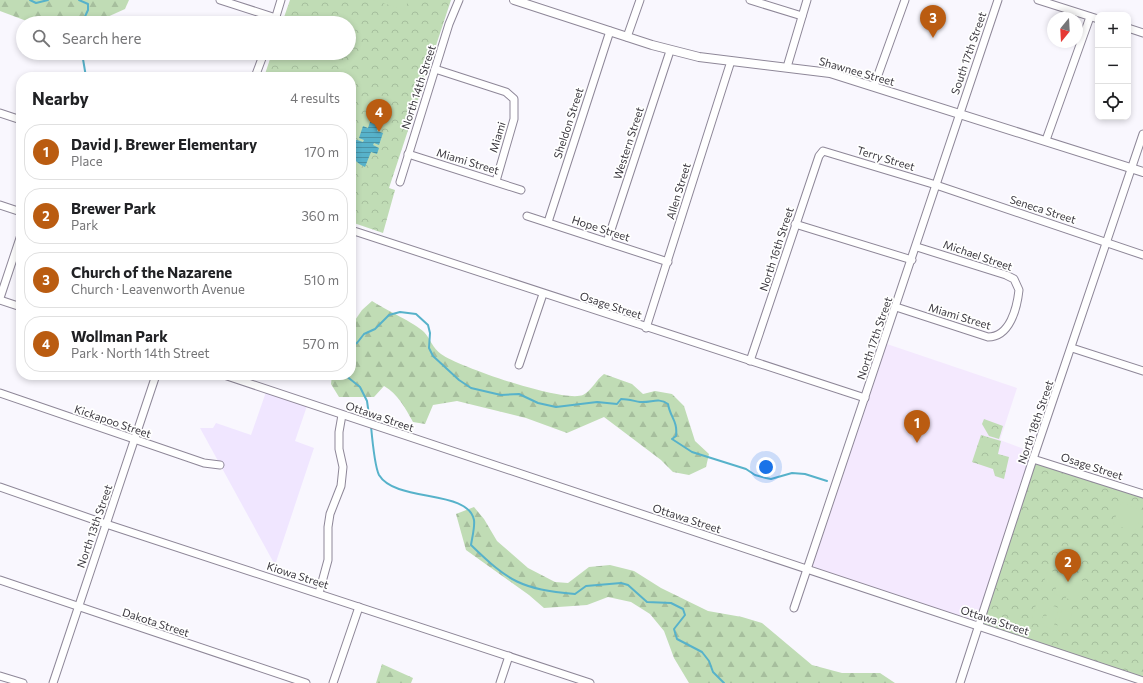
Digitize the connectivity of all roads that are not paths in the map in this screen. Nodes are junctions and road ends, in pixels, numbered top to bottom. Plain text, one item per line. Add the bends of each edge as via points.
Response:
1 (220, 0) edge
2 (281, 0) edge
3 (459, 0) edge
4 (514, 0) edge
5 (640, 0) edge
6 (750, 0) edge
7 (807, 0) edge
8 (905, 0) edge
9 (998, 0) edge
10 (1038, 0) edge
11 (262, 16) edge
12 (276, 16) edge
13 (802, 16) junction
14 (1090, 17) junction
15 (1095, 18) edge
16 (1131, 29) edge
17 (610, 31) junction
18 (1143, 33) edge
19 (627, 37) junction
20 (670, 51) junction
21 (261, 60) edge
22 (731, 61) junction
23 (787, 67) junction
24 (435, 69) junction
25 (257, 72) edge
26 (874, 86) junction
27 (0, 113) edge
28 (960, 114) junction
29 (16, 118) edge
30 (1143, 134) edge
31 (1046, 140) junction
32 (828, 152) joint
33 (408, 154) junction
34 (1132, 168) junction
35 (1143, 172) edge
36 (496, 181) junction
37 (400, 182) dead end
38 (936, 185) junction
39 (521, 190) dead end
40 (0, 205) edge
41 (16, 210) edge
42 (527, 216) dead end
43 (548, 222) junction
44 (795, 224) junction
45 (356, 232) edge
46 (607, 242) junction
47 (1107, 242) junction
48 (917, 246) junction
49 (16, 250) edge
50 (1143, 255) edge
51 (912, 260) junction
52 (668, 262) junction
53 (543, 294) junction
54 (0, 299) edge
55 (16, 305) edge
56 (896, 307) junction
57 (1010, 320) joint
58 (646, 328) junction
59 (1072, 348) junction
60 (750, 361) junction
61 (519, 365) dead end
62 (1143, 371) edge
63 (154, 380) edge
64 (239, 380) edge
65 (0, 393) edge
66 (865, 398) junction
67 (342, 415) junction
68 (134, 439) junction
69 (1033, 458) junction
70 (220, 465) dead end
71 (0, 488) edge
72 (1143, 494) edge
73 (106, 524) junction
74 (808, 569) junction
75 (0, 580) edge
76 (319, 593) junction
77 (78, 607) junction
78 (359, 607) junction
79 (794, 608) dead end
80 (979, 626) junction
81 (509, 656) junction
82 (0, 676) edge
83 (1143, 681) edge
84 (23, 683) edge
85 (53, 683) edge
86 (306, 683) edge
87 (333, 683) edge
88 (500, 683) edge
89 (590, 683) edge
90 (960, 683) edge

1 - 11 street
2 - 12 street
3 - 24 street, North 14th Street
4 - 17 street, Shawnee Street
5 - 19 street
6 - 13 street
7 - 13 street
8 - 26 street
9 - 28 street, South 17th Street
10 - 14 street
13 - 23 street
14 - 15 street
14 - 31 street
16 - 18 street
17 - 19 street, Shawnee Street
17 - 43 street, Sheldon Street
19 - 20 street, Shawnee Street
20 - 22 street, Shawnee Street
20 - 46 street, Western Street
21 - 25 street
22 - 23 street, Shawnee Street
22 - 52 street, Allen Street
23 - 26 street, Shawnee Street via 830,73
24 - 33 street, North 14th Street
24 - 36 street, Miami via 506,92 514,99 514,118
26 - 28 street, Shawnee Street
27 - 29 street
28 - 31 street, Shawnee Street
28 - 38 street, North 17th Street
30 - 34 street, North 18th Street
31 - 34 street, Shawnee Street
32 - 38 street, Terry Street
32 - 44 street, North 16th Street via 823,151 819,156
33 - 36 street, Miami Street
33 - 37 street, North 14th Street
34 - 35 street, Shawnee Street
34 - 47 street, North 18th Street
36 - 39 street, Miami Street
38 - 47 street, Seneca Street
38 - 48 street, North 17th Street
40 - 41 street
42 - 43 street, Hope Street
43 - 46 street, Hope Street
44 - 51 street
44 - 60 street, North 16th Street
45 - 53 street, Osage Street
46 - 52 street, Hope Street
47 - 50 street, Seneca Street
47 - 59 street, North 18th Street
48 - 51 street, North 17th Street
48 - 57 street, Michael Street via 1014,279 1019,290
49 - 54 street
51 - 56 street, North 17th Street
52 - 58 street, Allen Street
53 - 58 street, Osage Street
53 - 61 street
54 - 55 street
56 - 57 street, Miami Street via 988,337 1004,332
56 - 66 street, North 17th Street
58 - 60 street, Osage Street
59 - 62 street
59 - 69 street, North 18th Street
60 - 66 street, Osage Street
63 - 68 street, North 13th Street
64 - 67 street, Ottawa Street
65 - 68 street, Kickapoo Street
66 - 74 street, North 17th Street
67 - 74 street, Ottawa Street
67 - 76 street via 339,432 343,467 341,486 329,521 328,560
68 - 70 street, Kickapoo Street via 204,463
68 - 73 street, North 13th Street
69 - 72 street, Osage Street
69 - 80 street, North 18th Street
71 - 73 street, Kiowa Street
73 - 76 street, Kiowa Street
73 - 77 street, North 13th Street
74 - 79 street, North 17th Street
74 - 80 street, Ottawa Street
75 - 77 street, Dakota Street
76 - 78 street, Kiowa Street
77 - 85 street, North 13th Street
77 - 86 street, Dakota Street
78 - 81 street, Kiowa Street
78 - 87 street
80 - 83 street, Ottawa Street
80 - 90 street, North 18th Street
81 - 88 street
81 - 89 street, Kiowa Street
82 - 84 street

